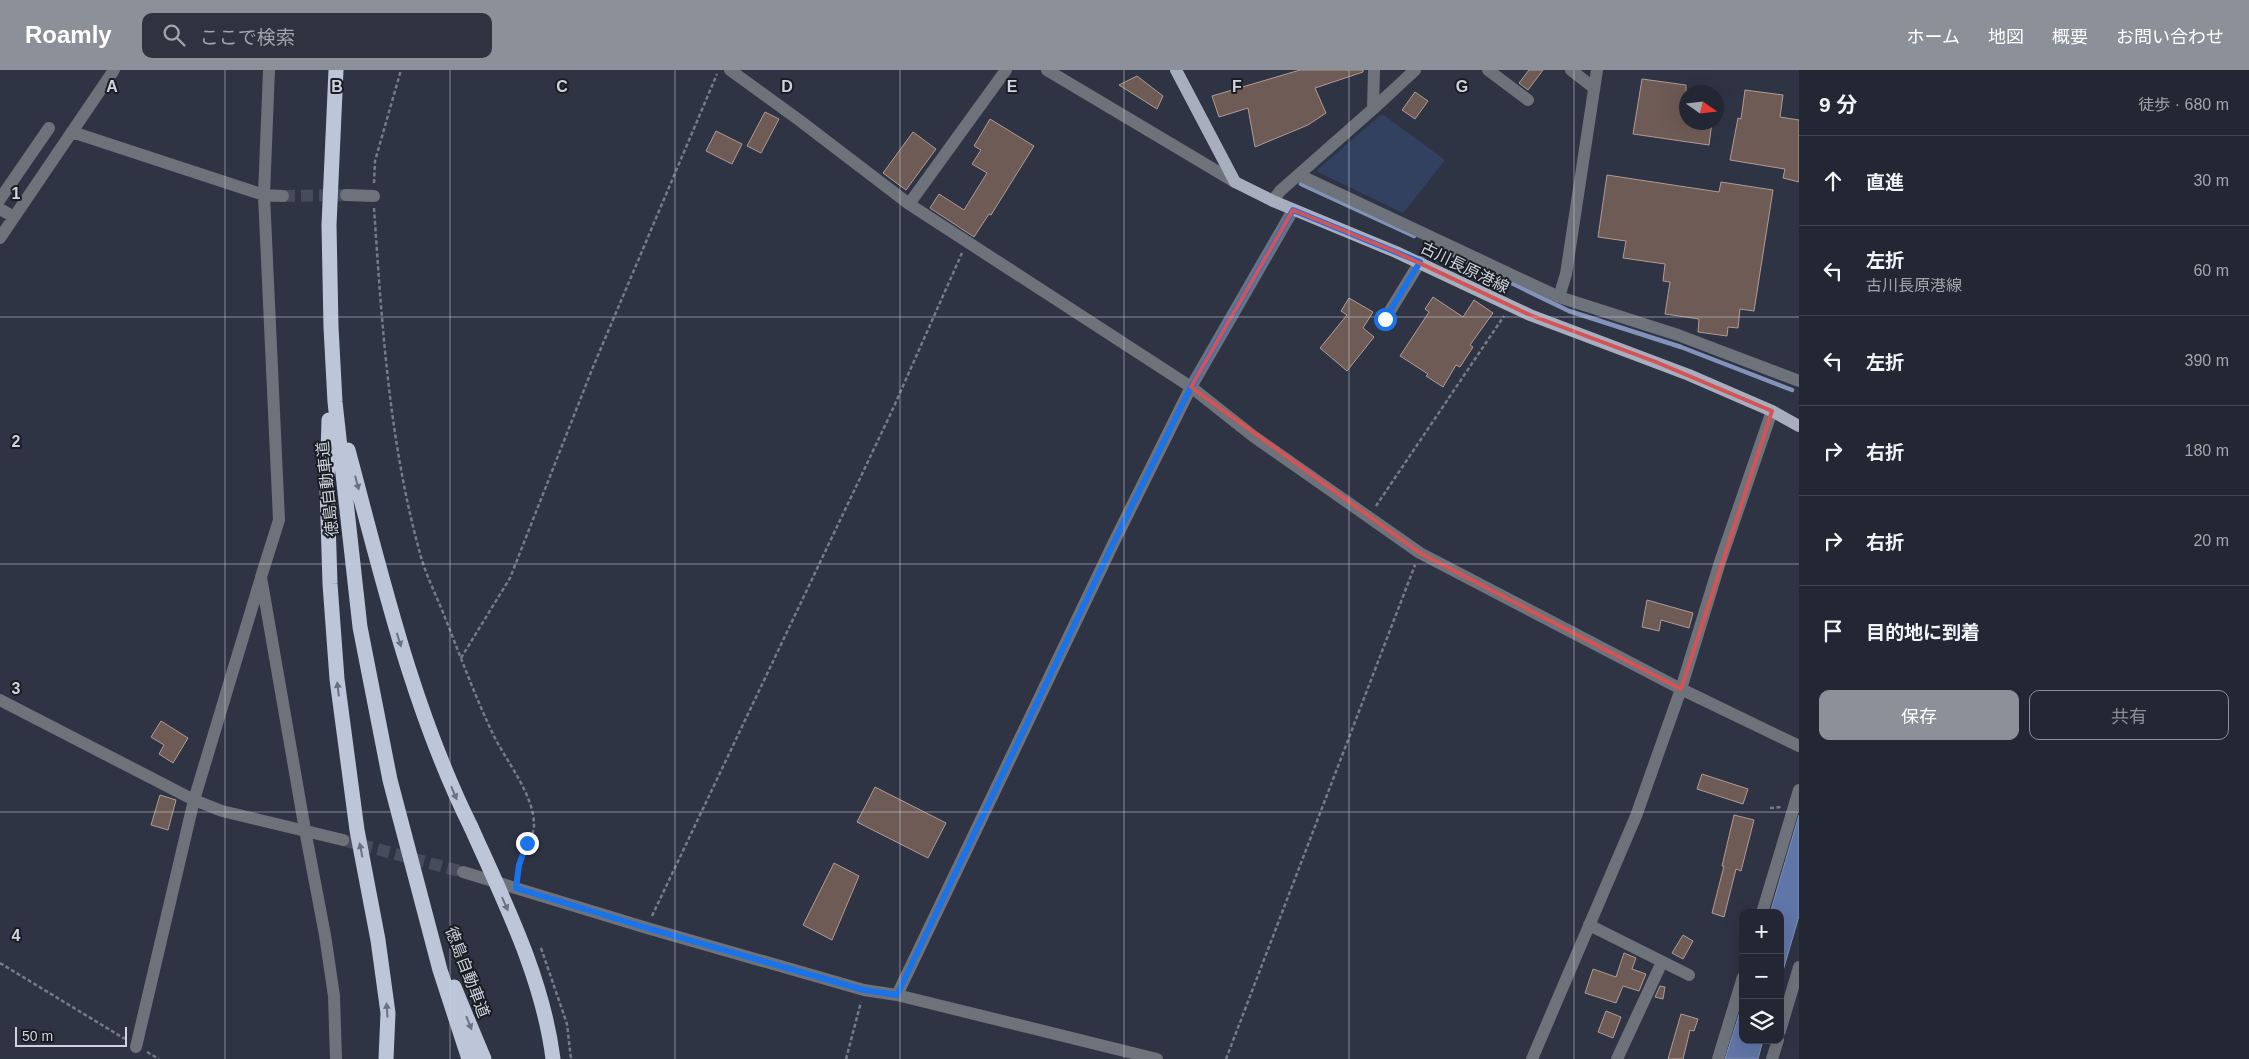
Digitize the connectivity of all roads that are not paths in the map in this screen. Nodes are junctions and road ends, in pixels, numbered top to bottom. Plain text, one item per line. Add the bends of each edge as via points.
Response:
1 (114, 70) edge
2 (269, 70) edge
3 (336, 70) edge
4 (730, 70) edge
5 (1006, 70) edge
6 (1047, 70) edge
7 (1176, 70) edge
8 (1374, 70) edge
9 (1415, 70) edge
10 (1488, 70) edge
11 (1571, 70) edge
12 (1596, 70) edge
13 (1594, 88) junction
14 (1528, 100) dead end
15 (1372, 109) junction
16 (49, 128) dead end
17 (72, 132) junction
18 (1299, 175) junction
19 (1235, 182) junction
20 (264, 195) junction
21 (346, 195) tunnel mouth
22 (283, 196) tunnel mouth
23 (374, 196) road end
24 (0, 199) edge
25 (1273, 202) junction
26 (908, 204) junction
27 (0, 209) edge
28 (1293, 210) junction
29 (14, 217) junction
30 (0, 238) edge
31 (1420, 262) junction
32 (1559, 297) junction
33 (1385, 319) dead end
34 (331, 326) junction
35 (1799, 381) edge
36 (1191, 387) junction
37 (335, 402) junction
38 (1772, 411) junction
39 (1799, 426) edge
40 (261, 577) junction
41 (1680, 689) junction
42 (0, 700) edge
43 (1799, 746) edge
44 (1799, 790) edge
45 (194, 800) junction
46 (304, 830) junction
47 (343, 840) tunnel mouth
48 (463, 872) tunnel mouth
49 (420, 896) junction
50 (1763, 909) edge
51 (1589, 925) junction
52 (1662, 962) junction
53 (1799, 967) edge
54 (1688, 975) dead end
55 (1739, 990) edge
56 (897, 995) junction
57 (1784, 1018) edge
58 (1777, 1044) edge
59 (136, 1046) road end
60 (336, 1059) edge
61 (386, 1059) edge
62 (469, 1059) edge
63 (484, 1059) edge
64 (553, 1059) edge
65 (1157, 1059) edge
66 (1532, 1059) edge
67 (1618, 1059) edge
68 (1718, 1059) edge
69 (1772, 1059) edge

1 - 17 street
2 - 20 street
3 - 34 highway, 徳島自動車道 via 329,225
4 - 26 street
5 - 26 street
6 - 19 street
7 - 19 main road
8 - 15 street
9 - 15 street
10 - 14 street
11 - 13 street
12 - 13 street
13 - 32 street via 1566,274
15 - 18 street
16 - 24 street
17 - 20 street
17 - 29 street
18 - 25 street via 1280,191
18 - 32 street
19 - 25 main road, 古川長原港線
20 - 22 street
20 - 40 street via 279,520
21 - 23 street
25 - 28 main road, 古川長原港線
26 - 36 street
27 - 29 street
28 - 31 main road, 古川長原港線
28 - 36 street
29 - 30 street
31 - 33 street
31 - 38 main road, 古川長原港線 via 1510,306
32 - 35 street via 1678,336
34 - 37 highway, 徳島自動車道
61 -> 34 highway via 388,1013 349,778 337,679 327,487
36 - 41 street via 1253,436 1420,553
36 - 56 street
37 - 49 highway, 徳島自動車道 via 361,636 390,780
37 -> 64 highway, bridge via 408,667 452,788 511,917 550,1036
38 - 39 main road, 古川長原港線
38 - 41 street
40 - 45 street
40 - 46 street
41 - 43 street
41 - 51 street via 1636,816
42 - 45 street
44 - 50 street
45 - 46 street via 222,811
45 - 59 street
46 - 47 street
46 - 60 street via 334,996
48 - 56 street via 864,990
49 - 62 highway, 徳島自動車道
49 -> 63 highway, 徳島自動車道
51 - 52 street
51 - 66 street
52 - 54 street
52 - 67 street
53 - 57 street
55 - 68 street
56 - 65 street
58 - 69 street

